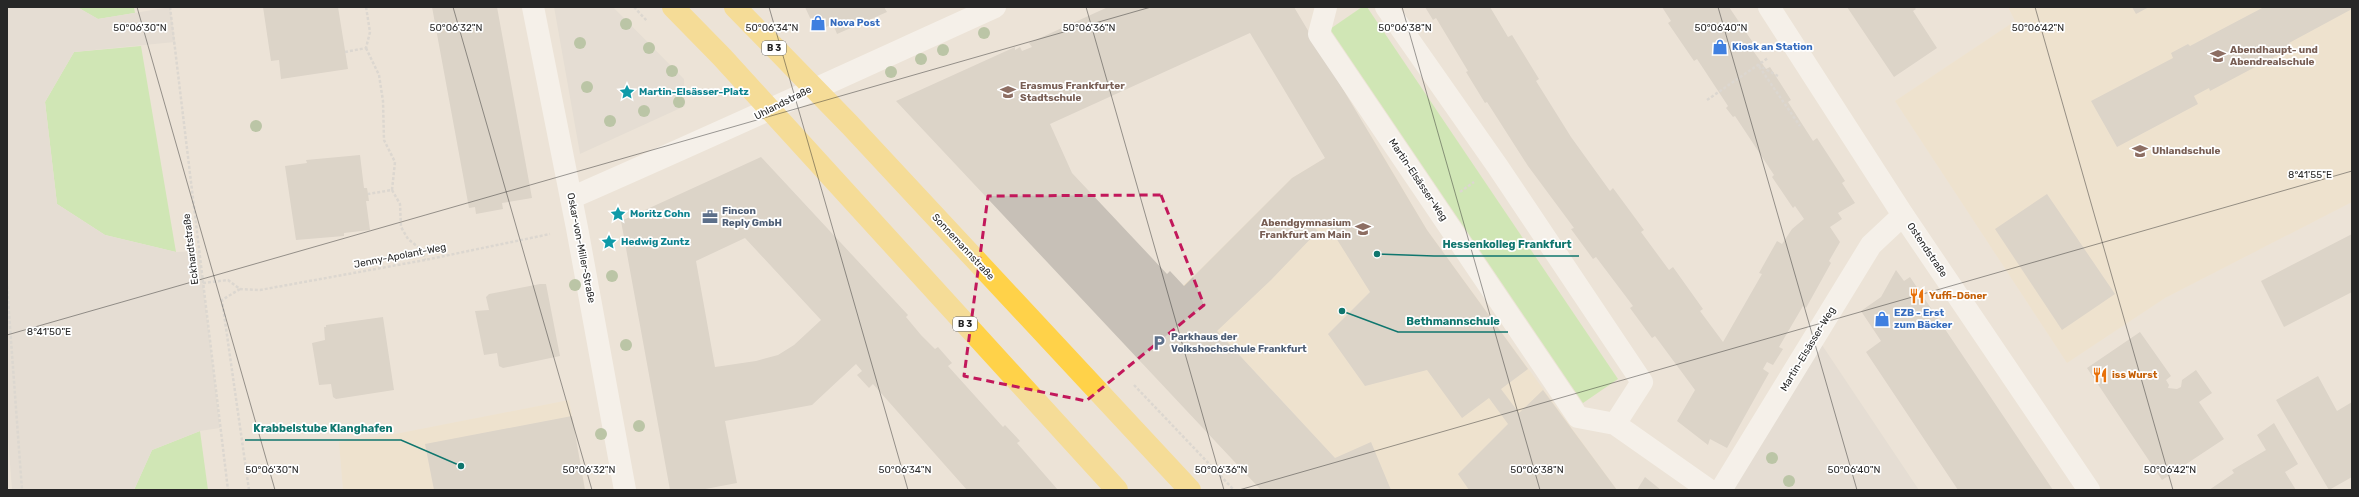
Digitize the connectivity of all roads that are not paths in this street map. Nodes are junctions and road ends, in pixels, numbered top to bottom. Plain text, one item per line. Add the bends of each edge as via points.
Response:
1 (533, 7) edge
2 (673, 7) edge
3 (735, 7) edge
4 (995, 7) edge
5 (1326, 7) edge
6 (1386, 7) edge
7 (1769, 7) edge
8 (812, 88) junction
9 (770, 110) junction
10 (571, 198) junction
11 (1903, 215) junction
12 (1614, 424) junction
13 (625, 490) edge
14 (1117, 490) edge
15 (1190, 490) edge
16 (1709, 490) edge
17 (1721, 490) edge
18 (2089, 490) edge

1 - 10 street, Oskar-von-Miller-Straße
2 - 9 main road, B 3
3 - 8 main road, Sonnemannstraße / B 3
4 - 8 street, Uhlandstraße
5 - 12 street, Martin-Elsässer-Weg via 1319,34 1578,417
6 - 12 street via 1498,167 1642,382
7 - 11 street, Ostendstraße
8 - 9 street, Uhlandstraße
8 - 15 main road, Sonnemannstraße / B 3 via 850,125
9 - 10 street, Uhlandstraße
9 - 14 main road, B 3
10 - 13 street, Oskar-von-Miller-Straße
11 - 17 street, Martin-Elsässer-Weg via 1871,245
11 - 18 street, Ostendstraße
12 - 16 street, Martin-Elsässer-Weg

